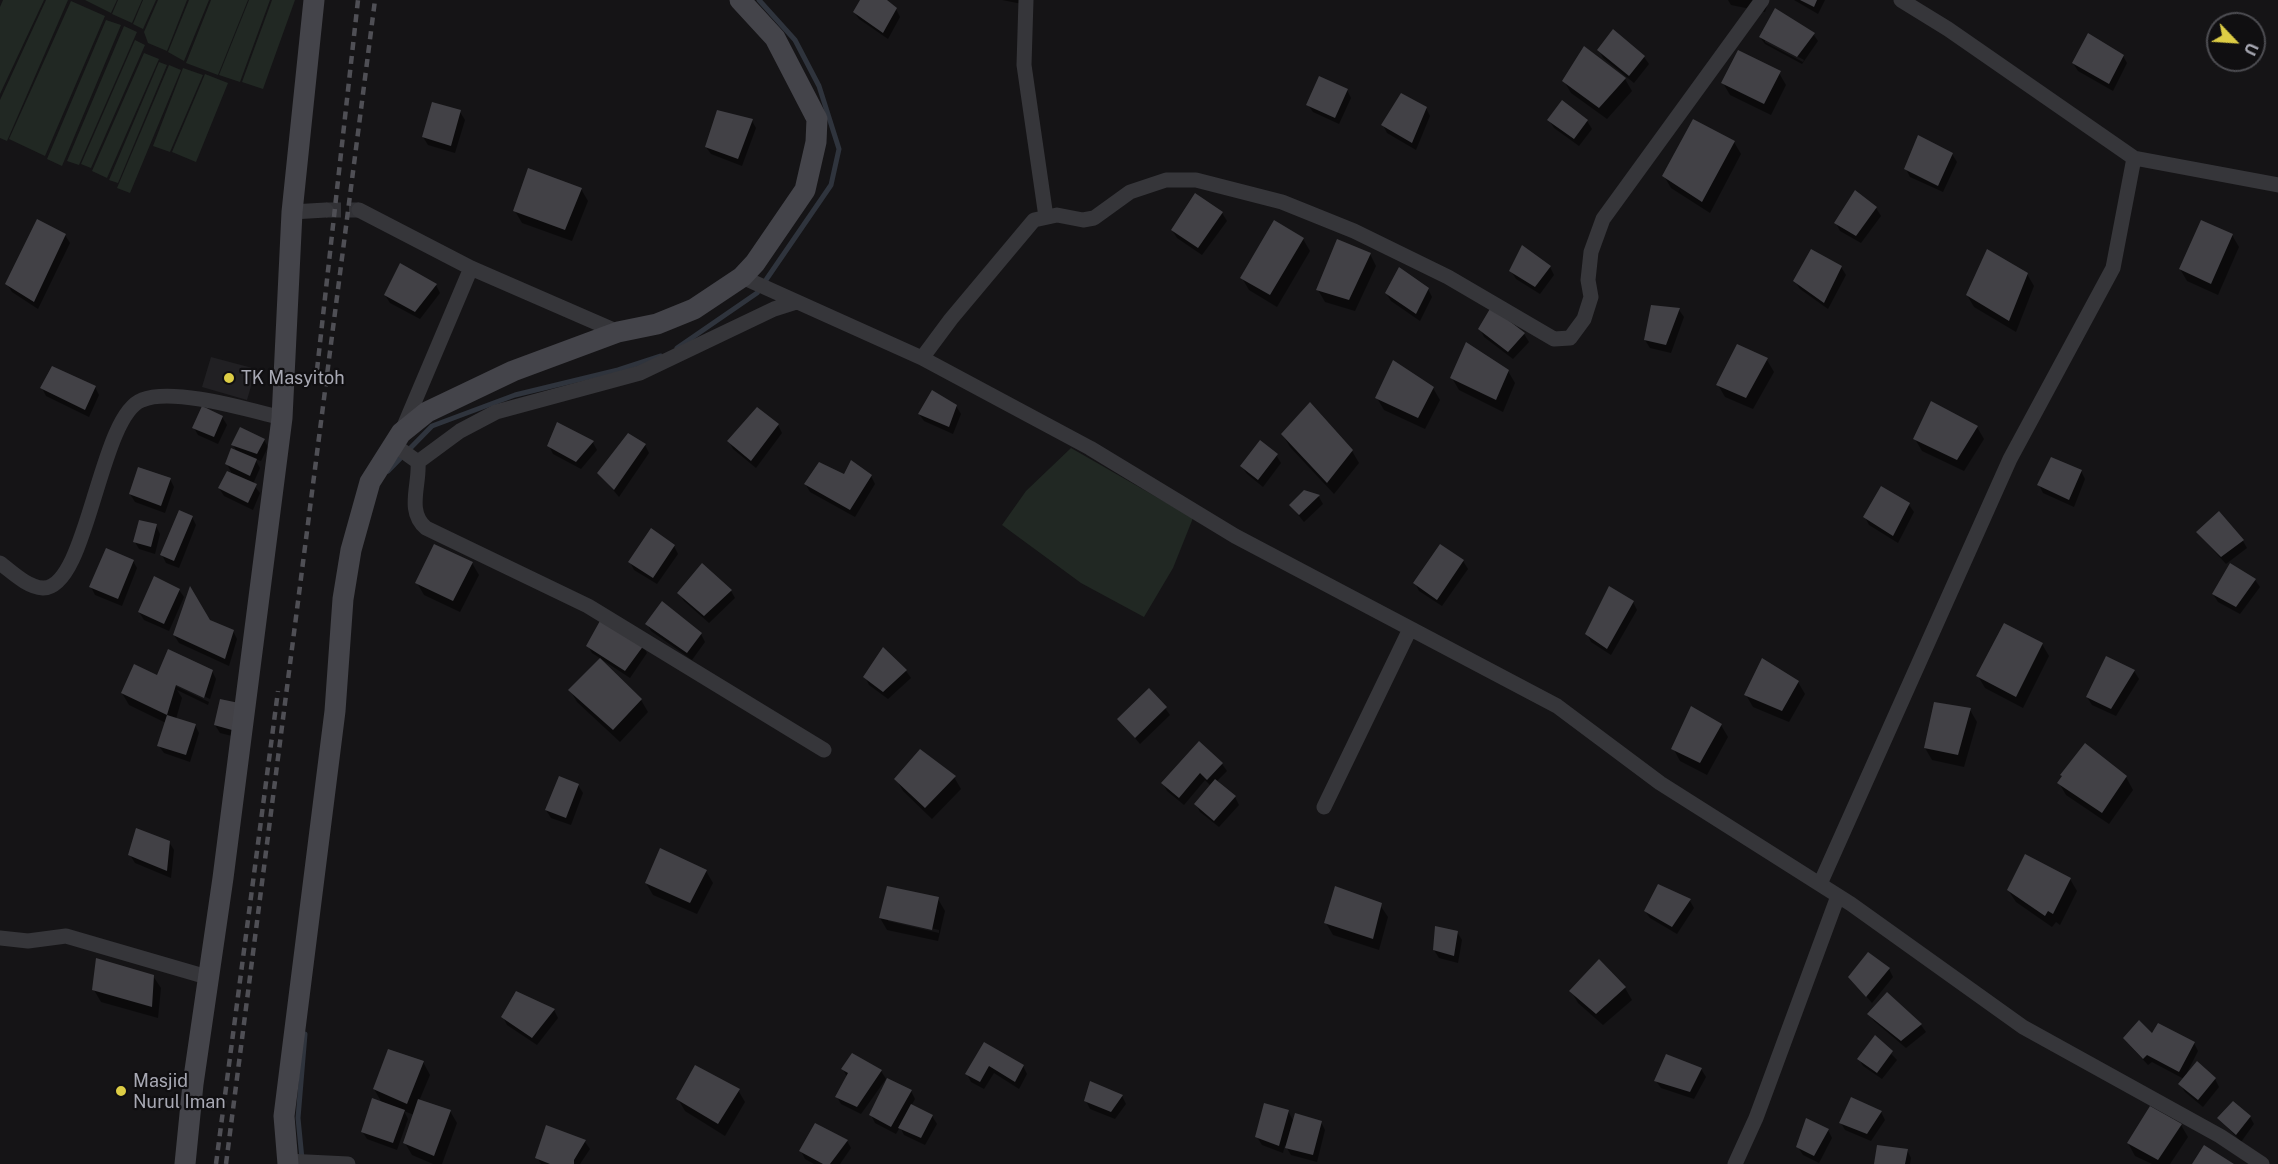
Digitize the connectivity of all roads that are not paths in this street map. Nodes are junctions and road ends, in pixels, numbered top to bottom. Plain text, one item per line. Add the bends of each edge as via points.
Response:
1 (314, 0) edge
2 (741, 0) edge
3 (1026, 0) edge
4 (1762, 0) edge
5 (1901, 0) edge
6 (2134, 158) junction
7 (2278, 185) edge
8 (326, 210) tunnel mouth
9 (359, 210) tunnel mouth
10 (292, 212) junction
11 (1046, 217) junction
12 (471, 268) junction
13 (749, 280) junction
14 (790, 299) junction
15 (618, 332) junction
16 (922, 358) junction
17 (282, 418) junction
18 (398, 442) junction
19 (416, 460) junction
20 (0, 563) edge
21 (1410, 629) junction
22 (824, 750) dead end
23 (1324, 807) dead end
24 (1820, 884) junction
25 (1838, 896) junction
26 (0, 938) edge
27 (207, 977) junction
28 (289, 1162) edge
29 (185, 1164) edge
30 (348, 1164) edge
31 (1735, 1164) edge
32 (2262, 1164) edge

1 - 10 street
2 - 13 street via 775,38 818,118 805,190 755,263
3 - 11 street via 1024,65
4 - 11 street via 1603,219 1591,252 1591,297 1584,319 1570,338 1554,339 1448,277 1354,231 1282,202 1196,180 1166,180 1139,187 1094,218
5 - 6 street
6 - 7 street
6 - 24 street via 2113,268 2010,459
8 - 10 street
9 - 12 street
10 - 17 street
11 - 16 street via 1034,220
12 - 15 street
12 - 18 street
13 - 14 street
13 - 15 street via 657,324
14 - 16 street
14 - 19 street via 640,373 496,412
15 - 18 street via 513,371 427,412
16 - 21 street via 1090,448 1234,536
17 - 20 street via 201,400 142,400 126,415 111,447 61,581 41,588
17 - 27 street
18 - 19 street
18 - 28 street via 370,482 359,516 343,599 335,711 284,1116
19 - 22 street via 415,510 426,528 588,606
21 - 23 street
21 - 24 street via 1557,706 1660,783
24 - 25 street
25 - 31 street via 1756,1118
25 - 32 street via 2023,1027 2220,1136
26 - 27 street via 28,941 66,936
27 - 29 street
28 - 30 street

